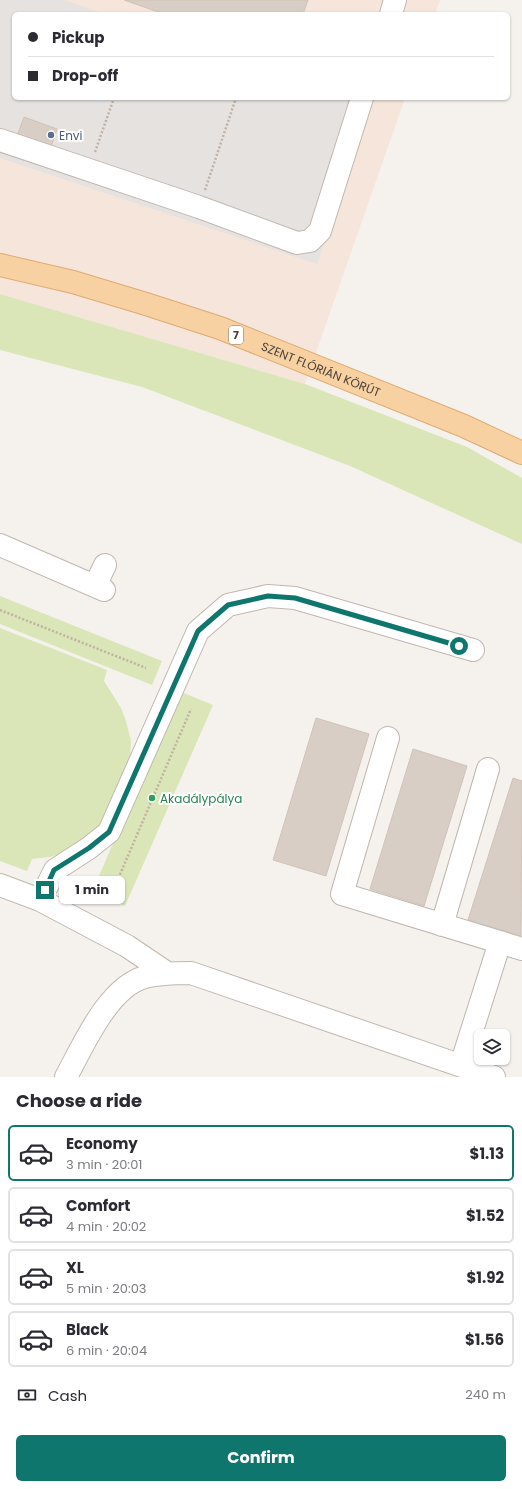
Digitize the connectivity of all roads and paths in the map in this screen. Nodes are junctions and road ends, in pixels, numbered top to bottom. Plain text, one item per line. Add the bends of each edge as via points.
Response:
1 (395, 0) edge
2 (391, 12) edge
3 (113, 100) edge
4 (235, 100) edge
5 (361, 100) edge
6 (0, 140) edge
7 (90, 170) junction
8 (199, 207) junction
9 (0, 265) edge
10 (522, 453) edge
11 (0, 545) edge
12 (105, 565) dead end
13 (0, 610) edge
14 (473, 650) dead end
15 (146, 668) dead end
16 (191, 709) dead end
17 (388, 738) dead end
18 (488, 769) dead end
19 (0, 885) edge
20 (112, 893) dead end
21 (40, 900) junction
22 (442, 925) junction
23 (500, 942) junction
24 (522, 949) edge
25 (167, 973) junction
26 (461, 1066) junction
27 (66, 1077) edge
28 (494, 1077) edge

1 - 2 lane
3 - 7 path
4 - 8 path
5 - 8 lane via 320,231 310,241 297,243
6 - 7 lane
7 - 8 lane
9 - 10 main road, SZENT FLÓRIÁN KÖRÚT / 7 via 73,282 220,328 464,426
11 - 12 lane via 100,588
13 - 15 path
14 - 21 lane via 295,598 268,596 228,605 198,631 109,832 54,870
16 - 20 path
17 - 22 lane via 342,894
18 - 22 lane
19 - 21 lane
21 - 25 lane via 127,946
22 - 23 lane
23 - 24 lane
23 - 26 lane
25 - 26 lane via 191,973
25 - 27 lane via 143,977 123,989 107,1005
26 - 28 lane

